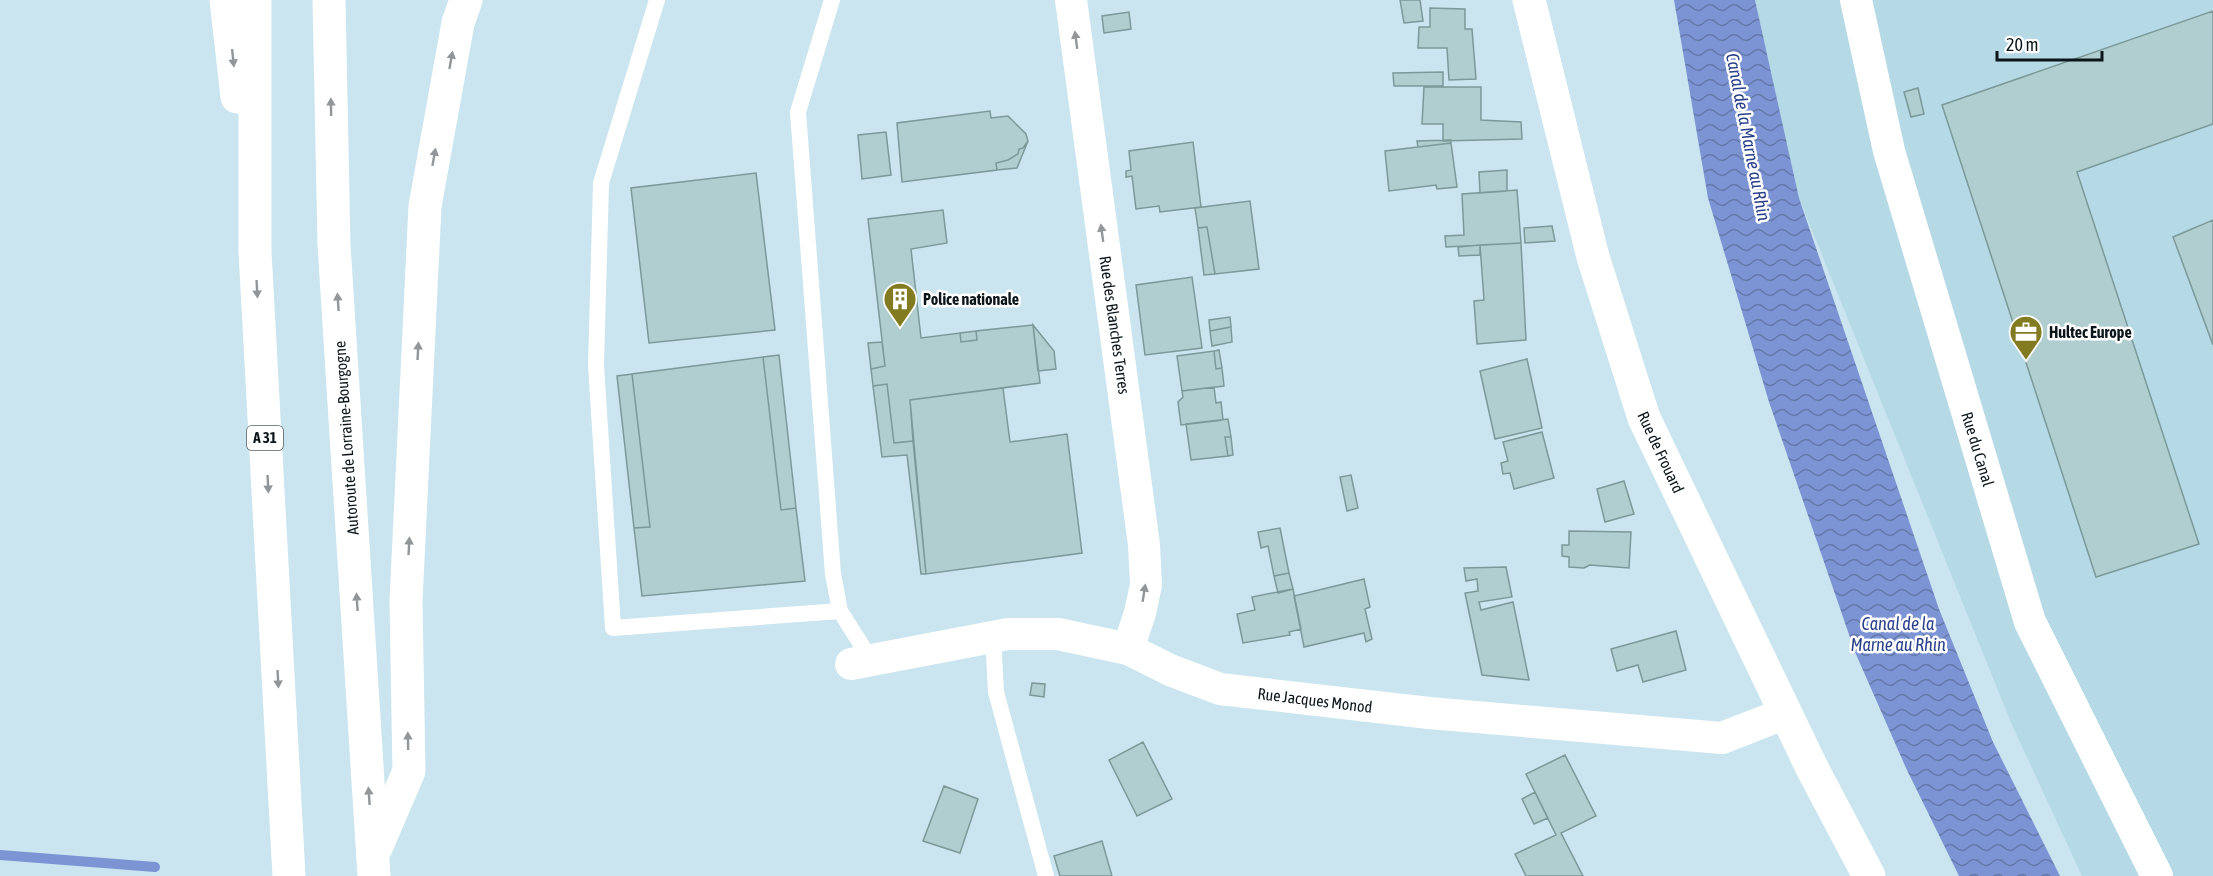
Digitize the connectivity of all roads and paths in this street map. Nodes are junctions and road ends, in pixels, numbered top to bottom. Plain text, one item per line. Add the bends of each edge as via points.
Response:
1 (226, 0) edge
2 (255, 0) edge
3 (329, 0) edge
4 (466, 0) edge
5 (657, 0) edge
6 (832, 0) edge
7 (1071, 0) edge
8 (1529, 0) edge
9 (1856, 0) edge
10 (255, 252) junction
11 (840, 611) junction
12 (993, 637) junction
13 (1128, 649) junction
14 (861, 662) joint
15 (1786, 713) junction
16 (373, 865) edge
17 (289, 876) edge
18 (1046, 876) edge
19 (1869, 876) edge
20 (2157, 876) edge

1 -> 10 main road
2 - 10 main road, A 31
16 -> 3 main road, Autoroute de Lorraine-Bourgogne via 334,245
16 -> 4 main road via 409,771 406,601 425,206 458,23
5 - 11 lane via 601,183 596,366 614,628
6 - 11 lane via 798,112 833,574
13 -> 7 street, Rue des Blanches Terres via 1146,585 1144,545
8 - 15 main road, Rue de Frouard via 1593,257 1644,418
9 - 20 street, Rue du Canal via 1889,151 2030,622
10 -> 17 main road, A 31
11 - 14 lane
12 - 13 street, Rue Jacques Monod via 1058,634
12 - 14 street, Rue Jacques Monod
12 - 18 lane via 996,692
13 - 15 street, Rue Jacques Monod via 1220,689 1429,713 1722,738
15 - 19 main road, Rue de Frouard

